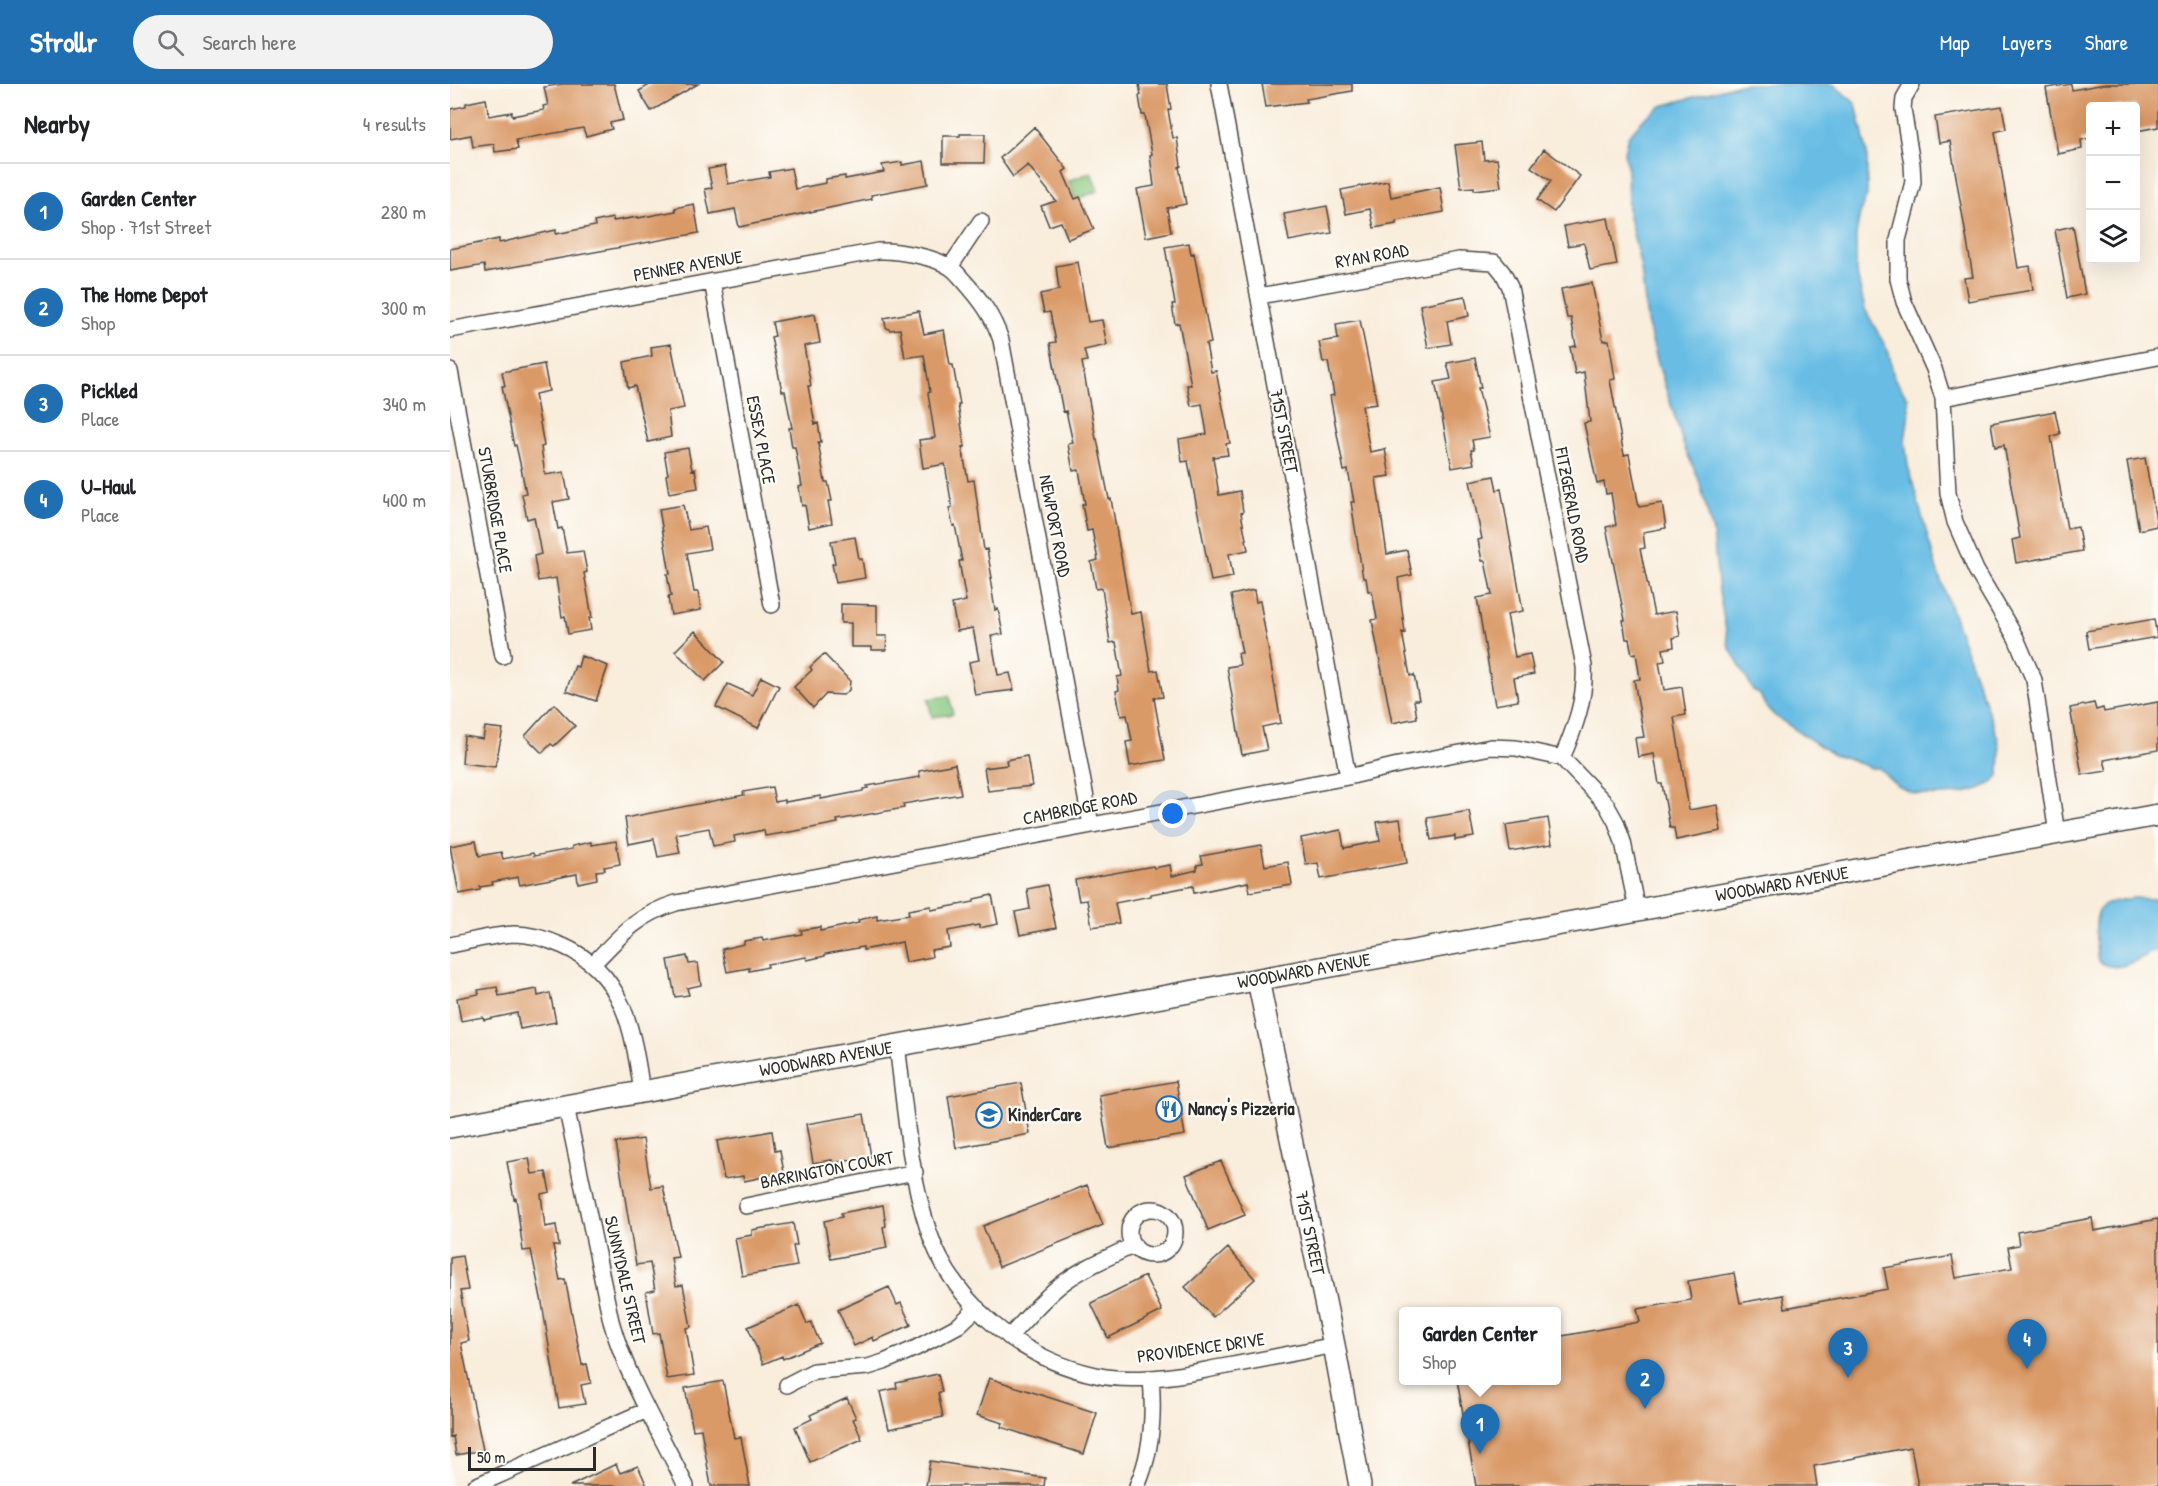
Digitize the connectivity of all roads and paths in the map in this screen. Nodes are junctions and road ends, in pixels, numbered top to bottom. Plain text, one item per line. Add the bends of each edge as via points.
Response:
1 (1219, 84) edge
2 (1911, 84) edge
3 (981, 221) dead end
4 (933, 261) joint
5 (1494, 262) joint
6 (950, 267) junction
7 (712, 281) junction
8 (1258, 296) junction
9 (450, 330) edge
10 (2158, 357) edge
11 (450, 371) edge
12 (1943, 398) junction
13 (772, 605) dead end
14 (503, 656) dead end
15 (1562, 758) junction
16 (1348, 777) junction
17 (2158, 815) edge
18 (1091, 825) junction
19 (2057, 834) junction
20 (1637, 910) junction
21 (450, 945) edge
22 (592, 964) junction
23 (1258, 980) junction
24 (897, 1046) junction
25 (642, 1092) junction
26 (566, 1106) junction
27 (450, 1127) edge
28 (915, 1172) junction
29 (746, 1206) dead end
30 (1134, 1245) dead end
31 (976, 1308) junction
32 (1009, 1337) junction
33 (1334, 1345) junction
34 (1151, 1378) junction
35 (788, 1385) dead end
36 (647, 1410) junction
37 (475, 1486) edge
38 (686, 1486) edge
39 (1137, 1486) edge
40 (1360, 1486) edge

1 - 8 street, 71ST STREET
2 - 12 street via 1903,109 1913,182 1898,240 1898,279
3 - 6 street
4 - 6 street, NEWPORT ROAD
4 - 7 street, PENNER AVENUE via 901,252 878,251
5 - 8 street, RYAN ROAD via 1459,260
5 - 15 street, FITZGERALD ROAD via 1510,287 1584,666 1584,692
6 - 18 street, NEWPORT ROAD via 980,298 1001,340
7 - 9 street, PENNER AVENUE
7 - 13 street, ESSEX PLACE
8 - 16 street, 71ST STREET
10 - 12 street
11 - 14 street, STURBRIDGE PLACE
12 - 19 street via 1948,494 1953,515 1976,570 2016,638 2034,680
15 - 16 street, CAMBRIDGE ROAD via 1491,747
15 - 20 street via 1606,804 1616,822
16 - 18 street, CAMBRIDGE ROAD
17 - 19 main road, WOODWARD AVENUE
18 - 22 street, CAMBRIDGE ROAD via 676,903 636,921
19 - 20 main road, WOODWARD AVENUE
20 - 23 main road, WOODWARD AVENUE
21 - 22 street via 531,935 572,950
22 - 25 street via 613,987 628,1019
23 - 24 main road, WOODWARD AVENUE
23 - 33 main road, 71ST STREET
24 - 25 main road, WOODWARD AVENUE
24 - 28 street, PROVIDENCE DRIVE
25 - 26 main road, WOODWARD AVENUE
26 - 27 main road, WOODWARD AVENUE
26 - 36 street, SUNNYDALE STREET via 610,1321
28 - 29 street, BARRINGTON COURT
28 - 31 street, PROVIDENCE DRIVE via 936,1250
30 - 32 street via 1062,1284
31 - 32 street, PROVIDENCE DRIVE
31 - 35 street via 959,1325 884,1362 814,1371
32 - 34 street, PROVIDENCE DRIVE via 1058,1364 1098,1376
33 - 34 street, PROVIDENCE DRIVE
33 - 40 main road, 71ST STREET
34 - 39 street via 1153,1407 1147,1452
36 - 37 street
36 - 38 street, SUNNYDALE STREET

